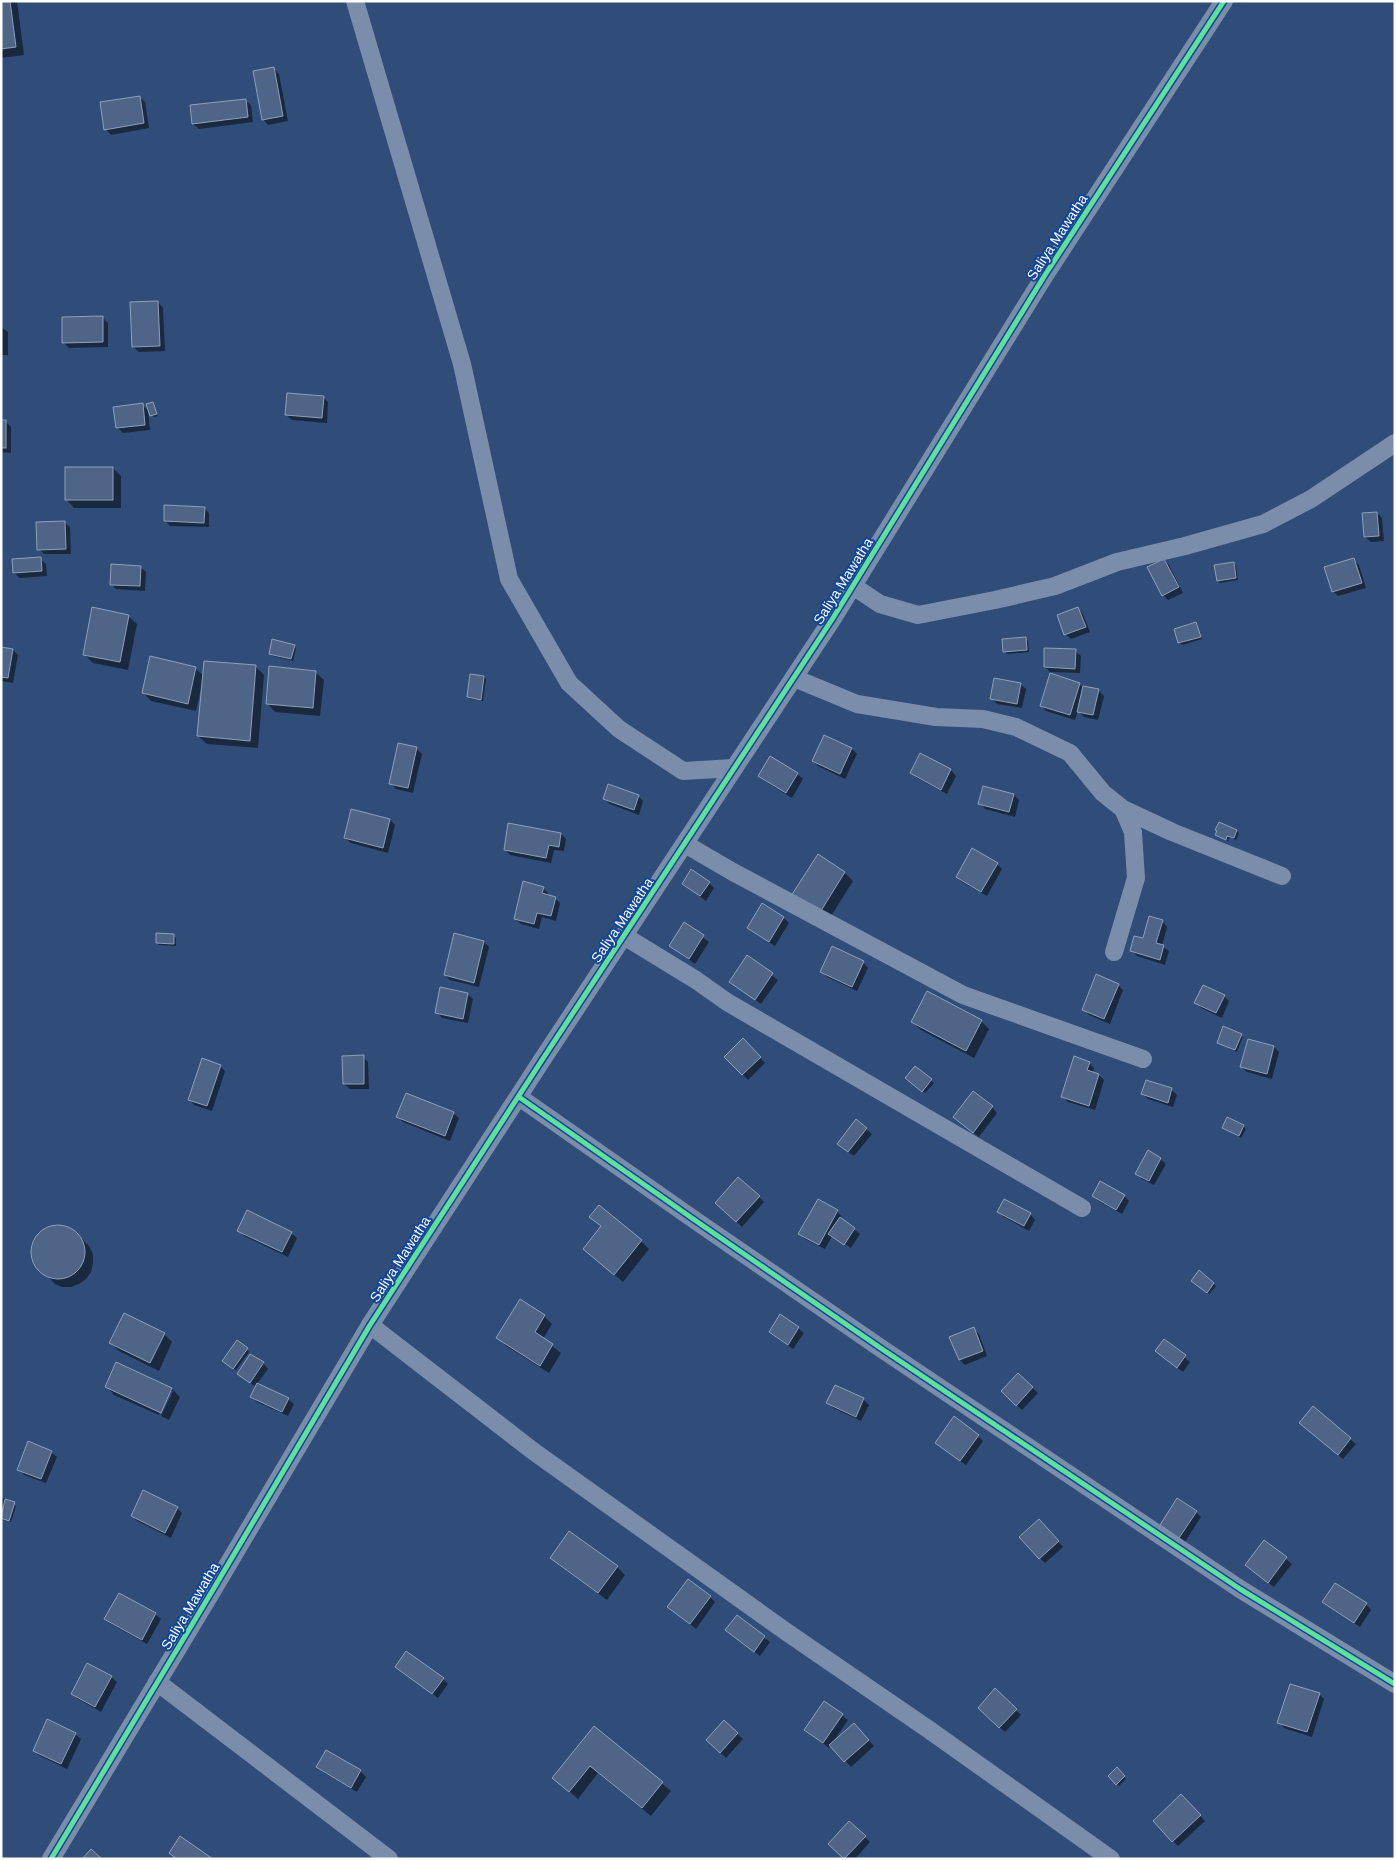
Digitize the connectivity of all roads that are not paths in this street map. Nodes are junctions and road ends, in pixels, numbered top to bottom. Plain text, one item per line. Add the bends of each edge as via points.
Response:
1 (355, 1) edge
2 (1224, 1) edge
3 (1395, 443) edge
4 (853, 586) junction
5 (794, 678) junction
6 (734, 768) junction
7 (1123, 809) junction
8 (685, 844) junction
9 (1282, 876) dead end
10 (624, 936) junction
11 (1114, 952) dead end
12 (1143, 1059) dead end
13 (519, 1097) junction
14 (1082, 1208) dead end
15 (370, 1325) junction
16 (158, 1682) junction
17 (1395, 1684) edge
18 (51, 1859) edge
19 (389, 1859) edge
20 (1111, 1859) edge

1 - 6 street via 462,364 509,579 569,683 619,729 683,771
2 - 4 street, Saliya Mawatha via 1045,275
3 - 4 street via 1311,499 1263,524 1117,562 1055,586 918,614 880,604
4 - 5 street, Saliya Mawatha
5 - 6 street, Saliya Mawatha
5 - 7 street via 857,704 936,717 983,719 1016,728 1070,753 1103,793
6 - 8 street, Saliya Mawatha
7 - 9 street
7 - 11 street via 1133,832 1136,878
8 - 10 street, Saliya Mawatha
8 - 12 street via 963,995
10 - 13 street, Saliya Mawatha
10 - 14 street via 727,1002
13 - 15 street, Saliya Mawatha
13 - 17 street via 866,1338 1215,1573
15 - 16 street, Saliya Mawatha
15 - 20 street via 533,1451
16 - 18 street, Saliya Mawatha
16 - 19 street

